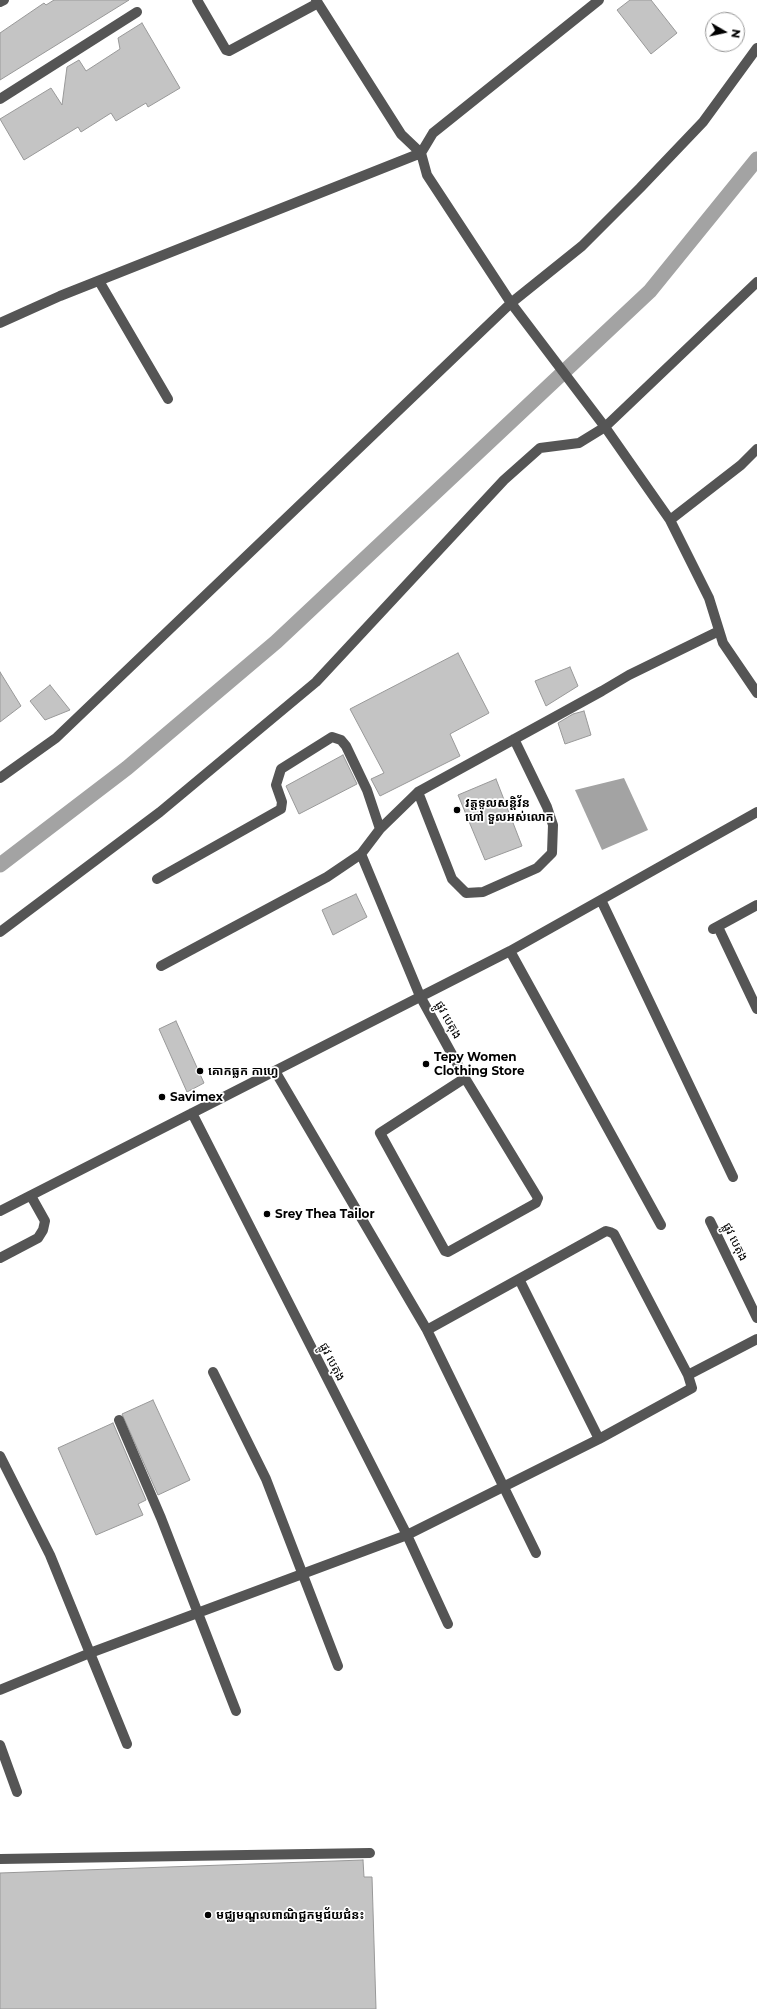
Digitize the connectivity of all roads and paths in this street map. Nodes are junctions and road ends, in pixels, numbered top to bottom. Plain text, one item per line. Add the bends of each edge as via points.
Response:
1 (4, 0) edge
2 (196, 0) edge
3 (599, 0) edge
4 (317, 1) edge
5 (0, 2) edge
6 (137, 12) dead end
7 (757, 48) edge
8 (0, 99) edge
9 (421, 153) junction
10 (99, 281) junction
11 (757, 282) edge
12 (511, 303) junction
13 (0, 323) edge
14 (168, 399) dead end
15 (605, 427) junction
16 (757, 449) edge
17 (670, 520) junction
18 (718, 631) junction
19 (757, 693) edge
20 (514, 739) junction
21 (0, 778) edge
22 (418, 792) junction
23 (757, 812) edge
24 (380, 829) junction
25 (361, 854) junction
26 (157, 879) dead end
27 (601, 900) junction
28 (757, 905) edge
29 (0, 932) edge
30 (510, 951) junction
31 (161, 966) dead end
32 (420, 996) junction
33 (757, 1009) edge
34 (275, 1071) junction
35 (465, 1078) junction
36 (192, 1113) junction
37 (733, 1177) dead end
38 (31, 1196) junction
39 (0, 1211) edge
40 (710, 1221) dead end
41 (661, 1225) dead end
42 (0, 1258) edge
43 (519, 1279) junction
44 (757, 1318) edge
45 (427, 1330) junction
46 (757, 1339) edge
47 (213, 1372) dead end
48 (688, 1375) junction
49 (119, 1420) dead end
50 (599, 1440) junction
51 (0, 1456) edge
52 (504, 1486) junction
53 (407, 1535) junction
54 (536, 1553) dead end
55 (302, 1574) junction
56 (197, 1613) junction
57 (448, 1624) dead end
58 (90, 1654) junction
59 (338, 1666) dead end
60 (0, 1690) edge
61 (236, 1711) dead end
62 (127, 1744) dead end
63 (0, 1745) edge
64 (17, 1792) dead end
65 (370, 1853) dead end
66 (0, 1859) edge

1 - 5 street
2 - 4 street via 229,51
3 - 9 street via 433,133
4 - 9 street via 400,134
6 - 8 street
7 - 12 street via 703,122 640,188 582,246
9 - 10 street
9 - 12 street via 427,175
10 - 13 street
10 - 14 street
11 - 15 street
12 - 15 street
12 - 21 street via 56,738
15 - 17 street
15 - 29 street via 579,443 540,448 504,480 316,682 160,812
16 - 17 street via 741,465
17 - 18 street via 709,598
18 - 19 street via 723,643
18 - 20 street via 629,674 602,692
20 - 22 street
20 - 22 street via 553,825 552,853 538,868 483,892 466,893 452,879
22 - 24 street
23 - 27 street
24 - 25 street
24 - 26 street via 367,790 346,746 341,740 332,737 281,769 276,785 282,802 281,810
25 - 31 street via 327,877
25 - 32 street, ផ្លូវ បេតុង
27 - 30 street
27 - 37 street
28 - 33 street via 715,928
30 - 32 street
30 - 41 street
32 - 34 street
32 - 35 street, ផ្លូវ បេតុង
34 - 36 street
34 - 45 street
35 - 35 street, ផ្លូវ បេតុង via 380,1134 446,1251 450,1252 538,1200
36 - 38 street
36 - 53 street, ផ្លូវ បេតុង
38 - 39 street
38 - 42 street via 45,1221 43,1230 38,1238
40 - 44 street, ផ្លូវ បេតុង
43 - 45 street
43 - 48 street via 606,1231 614,1234
43 - 50 street
45 - 52 street
46 - 48 street
47 - 55 street via 266,1479
48 - 50 street via 692,1388
49 - 56 street via 162,1518
50 - 52 street
51 - 58 street via 50,1555
52 - 53 street
52 - 54 street
53 - 55 street
53 - 57 street, ផ្លូវ បេតុង
55 - 56 street
55 - 59 street
56 - 58 street
56 - 61 street
58 - 60 street
58 - 62 street
63 - 64 street
65 - 66 street

